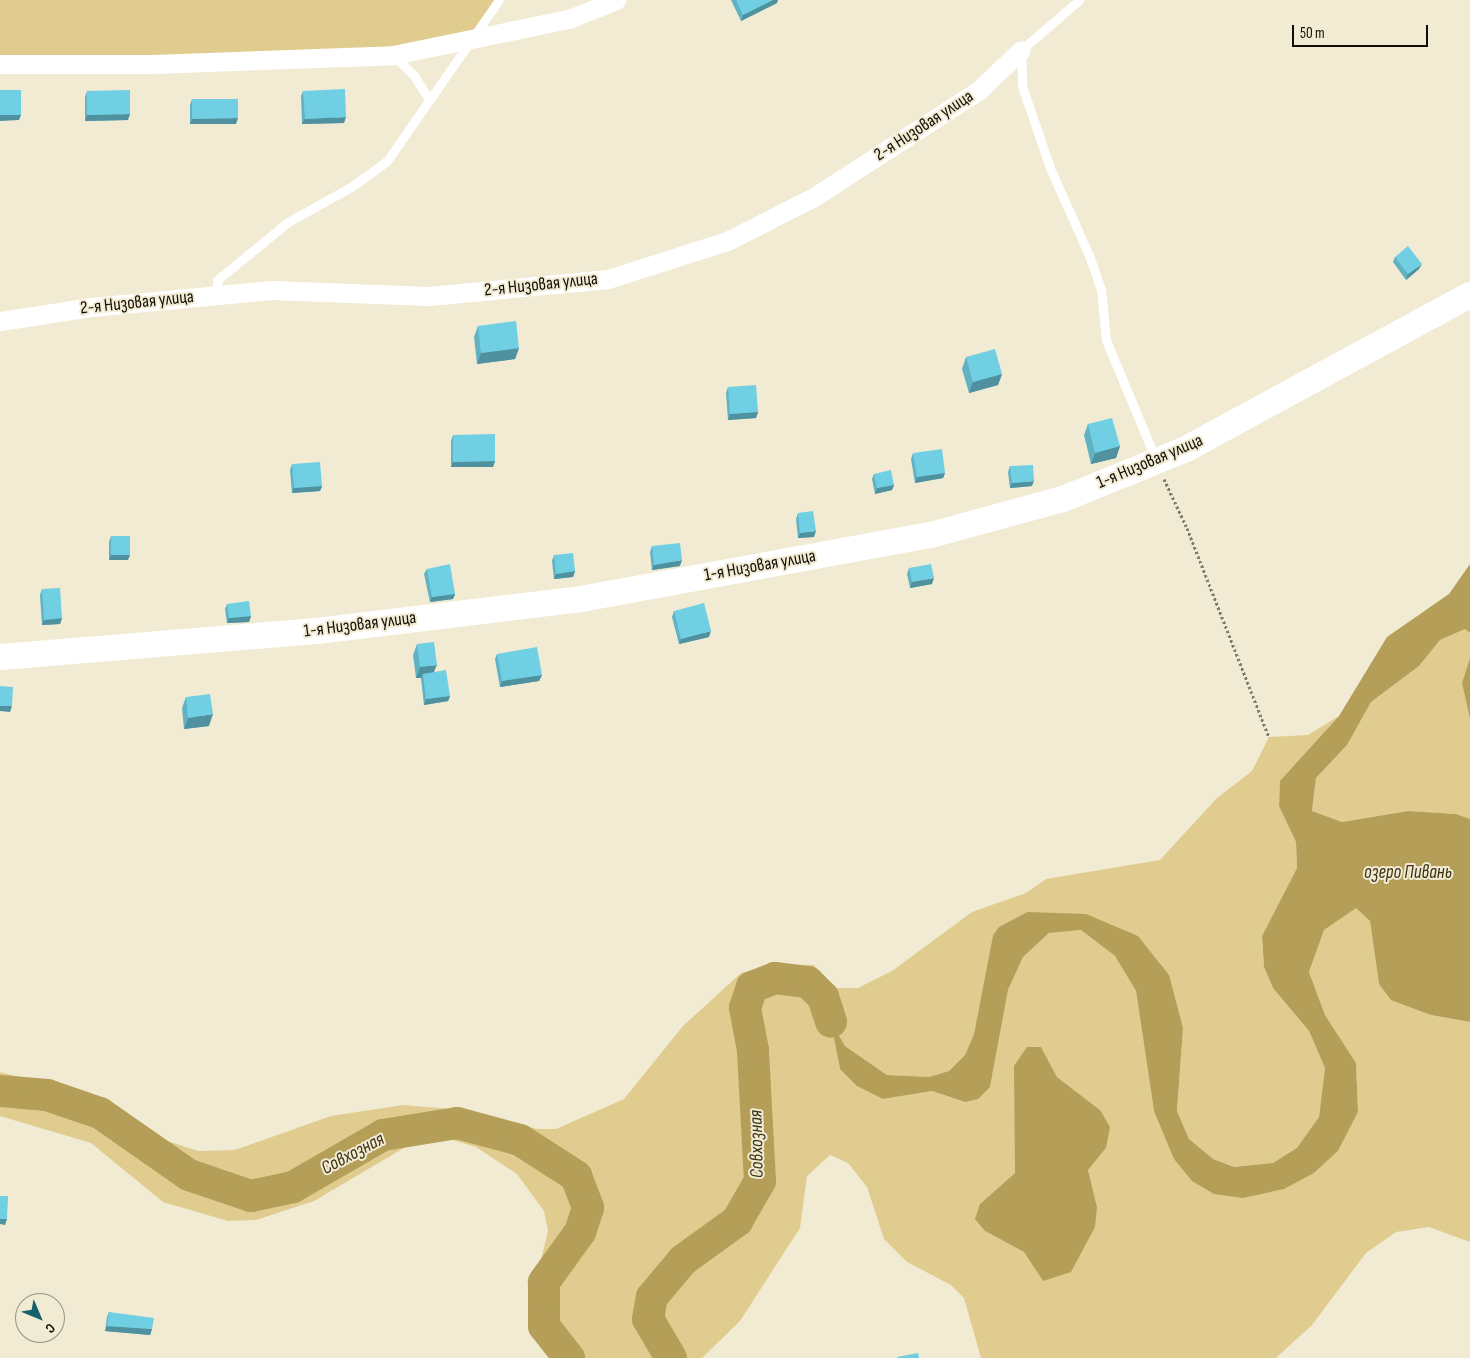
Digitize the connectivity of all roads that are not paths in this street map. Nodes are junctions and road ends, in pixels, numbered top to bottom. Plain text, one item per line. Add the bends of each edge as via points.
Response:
1 (499, 0) edge
2 (1079, 0) edge
3 (611, 1) edge
4 (470, 40) junction
5 (1021, 50) junction
6 (393, 55) junction
7 (0, 64) edge
8 (428, 98) junction
9 (1470, 294) edge
10 (218, 295) junction
11 (0, 321) edge
12 (1156, 460) junction
13 (0, 657) edge

1 - 4 lane
2 - 5 lane
3 - 4 street via 568,19
4 - 6 street
4 - 8 lane
5 - 10 street, 2-я Низовая улица via 978,91 814,197 727,241 608,279 429,296 272,290
5 - 12 lane via 1022,86 1050,168 1101,289 1106,340
6 - 7 street via 153,64
6 - 8 lane via 413,74
8 - 10 lane via 414,125 387,161 351,187 288,222 218,280
9 - 12 street, 1-я Низовая улица via 1186,449
10 - 11 street, 2-я Низовая улица via 92,307
12 - 13 street, 1-я Низовая улица via 1063,499 931,535 581,599 317,631

